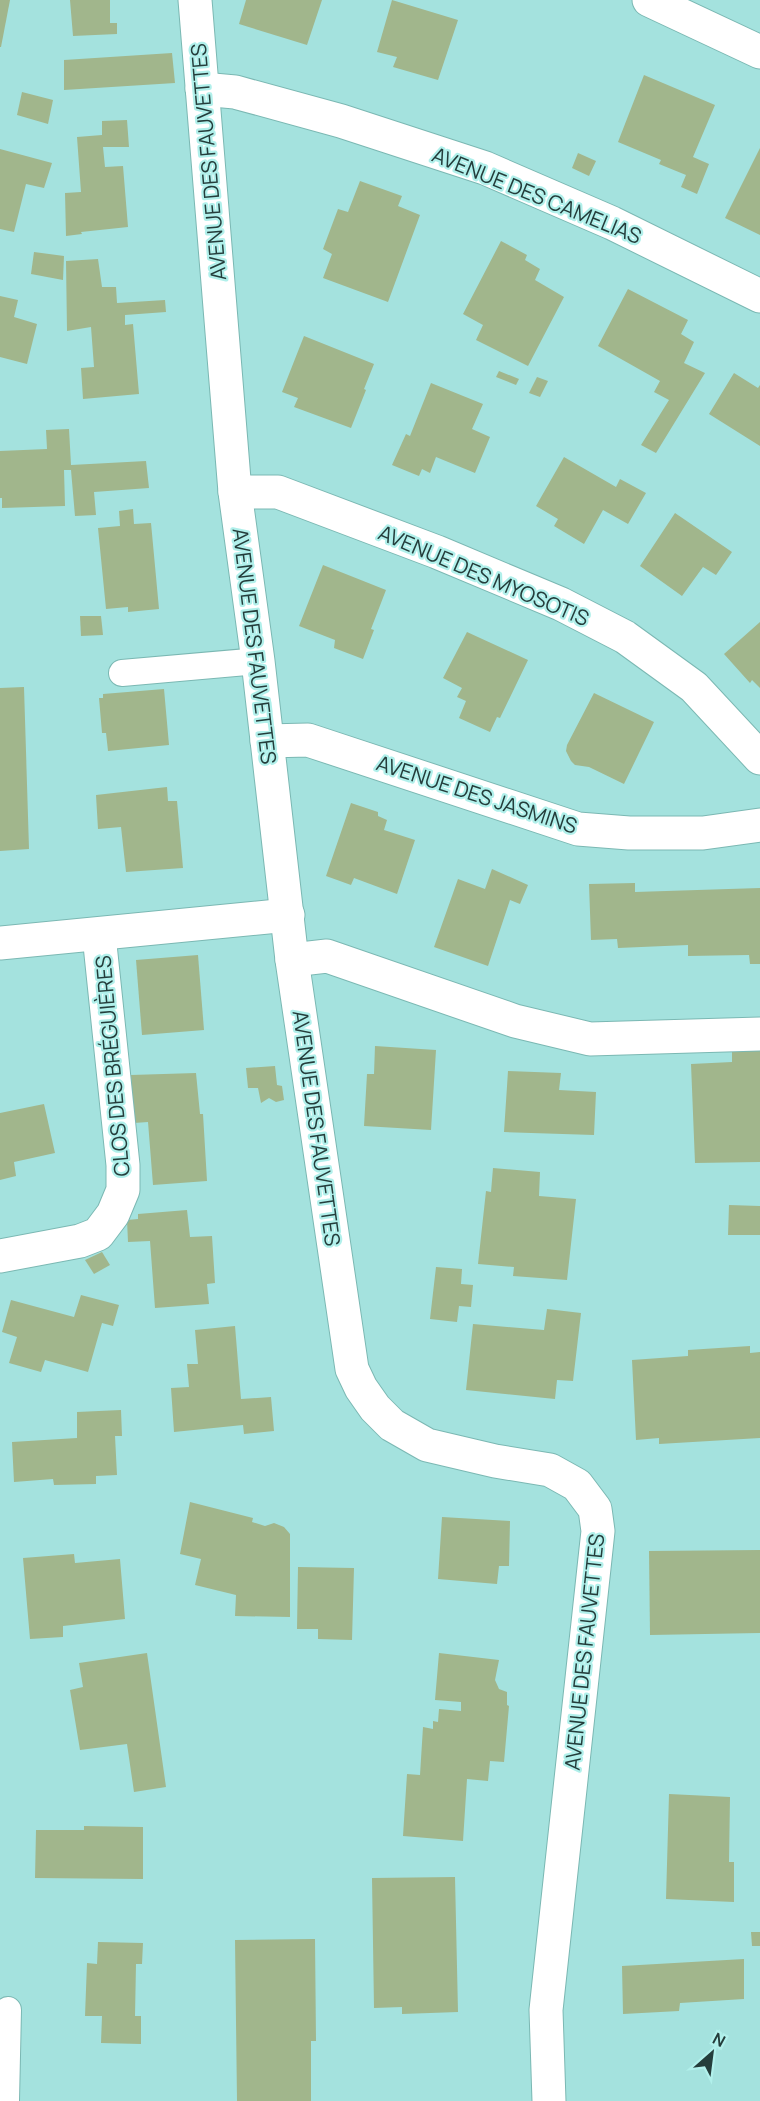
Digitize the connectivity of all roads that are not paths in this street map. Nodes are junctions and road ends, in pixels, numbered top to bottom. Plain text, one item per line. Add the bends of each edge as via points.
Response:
1 (195, 0) edge
2 (649, 0) edge
3 (760, 52) edge
4 (202, 89) junction
5 (760, 296) edge
6 (235, 492) junction
7 (258, 661) junction
8 (122, 673) dead end
9 (267, 741) junction
10 (760, 758) edge
11 (760, 825) edge
12 (288, 915) junction
13 (99, 935) junction
14 (0, 943) edge
15 (292, 960) junction
16 (760, 1034) edge
17 (0, 1256) edge
18 (9, 2010) dead end
19 (6, 2101) edge
20 (549, 2101) edge

1 - 4 street, AVENUE DES FAUVETTES
2 - 3 street
4 - 5 street, AVENUE DES CAMELIAS via 235,92 341,121 485,168 612,223
4 - 6 street, AVENUE DES FAUVETTES
6 - 7 street, AVENUE DES FAUVETTES
6 - 10 street, AVENUE DES MYOSOTIS via 278,492 561,604 625,637 694,687
7 - 8 lane
7 - 9 street, AVENUE DES FAUVETTES
9 - 11 street, AVENUE DES JASMINS via 308,741 579,829 703,833
9 - 12 street, AVENUE DES FAUVETTES
12 - 13 street
12 - 15 street, AVENUE DES FAUVETTES
13 - 14 street
13 - 17 street, CLOS DES BRÉGUIÈRES via 123,1190 113,1214 98,1234
15 - 16 street via 327,956 516,1021 590,1038
15 - 20 street, AVENUE DES FAUVETTES via 352,1369 361,1388 392,1425 427,1445 550,1470 578,1485 595,1509 598,1531 546,2010
18 - 19 lane

